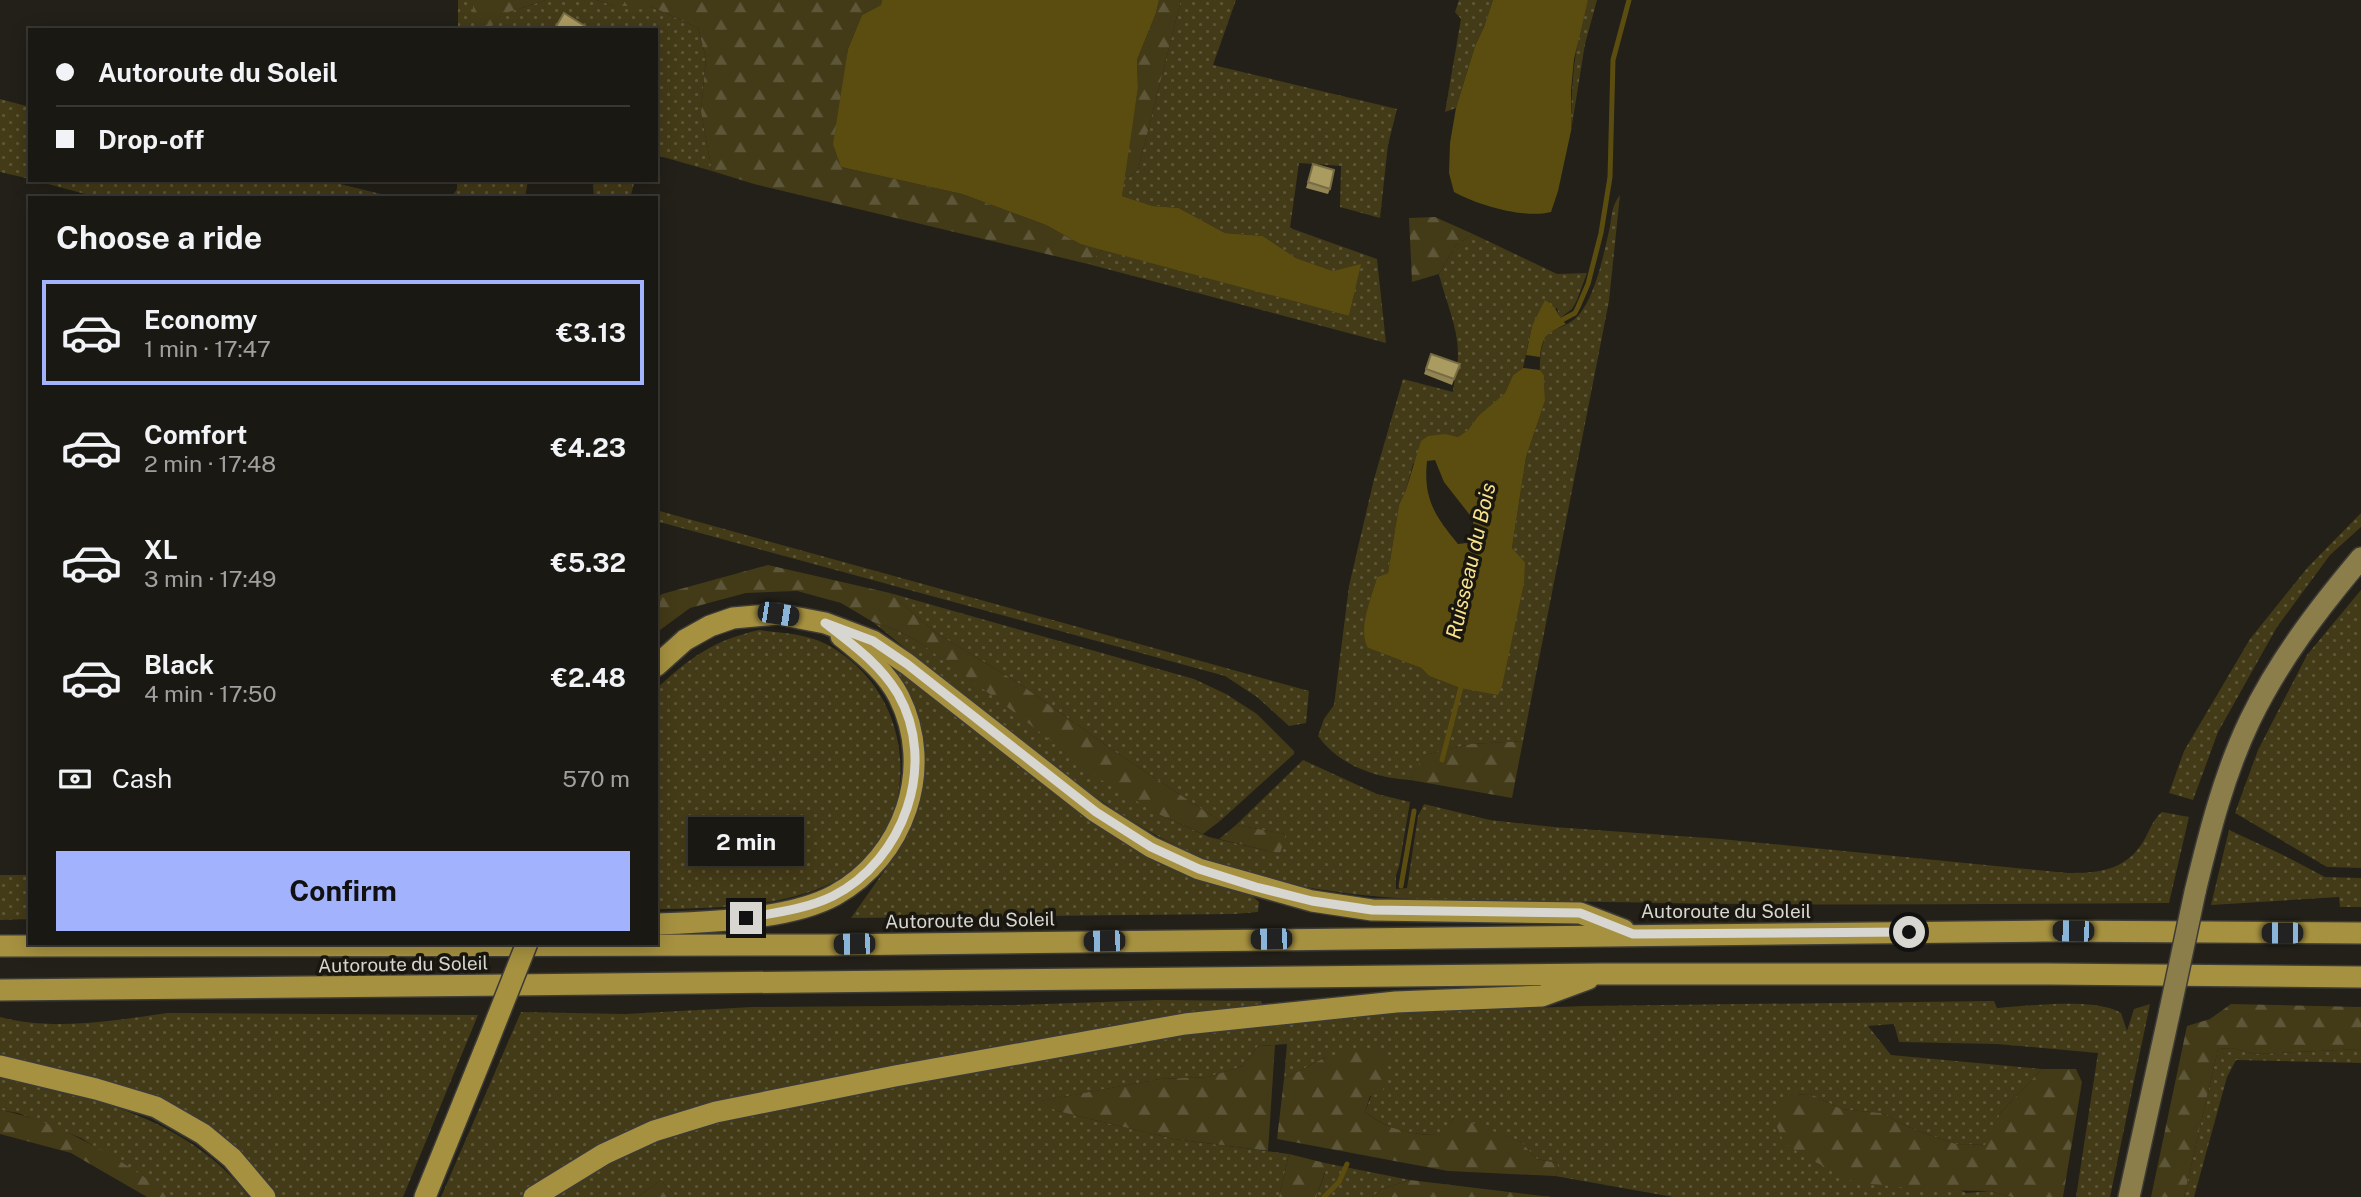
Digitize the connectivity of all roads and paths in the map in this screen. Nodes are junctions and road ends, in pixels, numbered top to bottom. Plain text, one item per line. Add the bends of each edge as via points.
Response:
1 (2361, 558) edge
2 (825, 623) junction
3 (658, 664) edge
4 (658, 924) edge
5 (2361, 933) edge
6 (1633, 934) junction
7 (658, 944) edge
8 (295, 945) edge
9 (526, 945) edge
10 (0, 946) edge
11 (1601, 974) junction
12 (2361, 976) edge
13 (0, 990) edge
14 (0, 1066) edge
15 (265, 1197) edge
16 (425, 1197) edge
17 (534, 1197) edge
18 (2129, 1197) edge

1 - 18 main road, bridge via 2277,670 2227,779 2195,892
2 - 3 highway via 778,614 733,618 685,640
2 - 4 highway via 884,674 908,719 914,741 912,792 891,844 857,881 804,906 721,922
2 - 6 highway via 873,641 1096,812 1151,847 1199,869 1312,901 1372,910 1580,913
5 - 6 highway, Autoroute du Soleil
6 - 7 highway, Autoroute du Soleil
8 - 10 highway, Autoroute du Soleil
9 - 16 highway, bridge
11 - 12 highway, Autoroute du Soleil
11 - 13 highway, Autoroute du Soleil
11 - 17 highway via 1542,996 1396,1002 1185,1024 716,1112 654,1131 604,1154
14 - 15 highway via 156,1107 203,1134 232,1158

